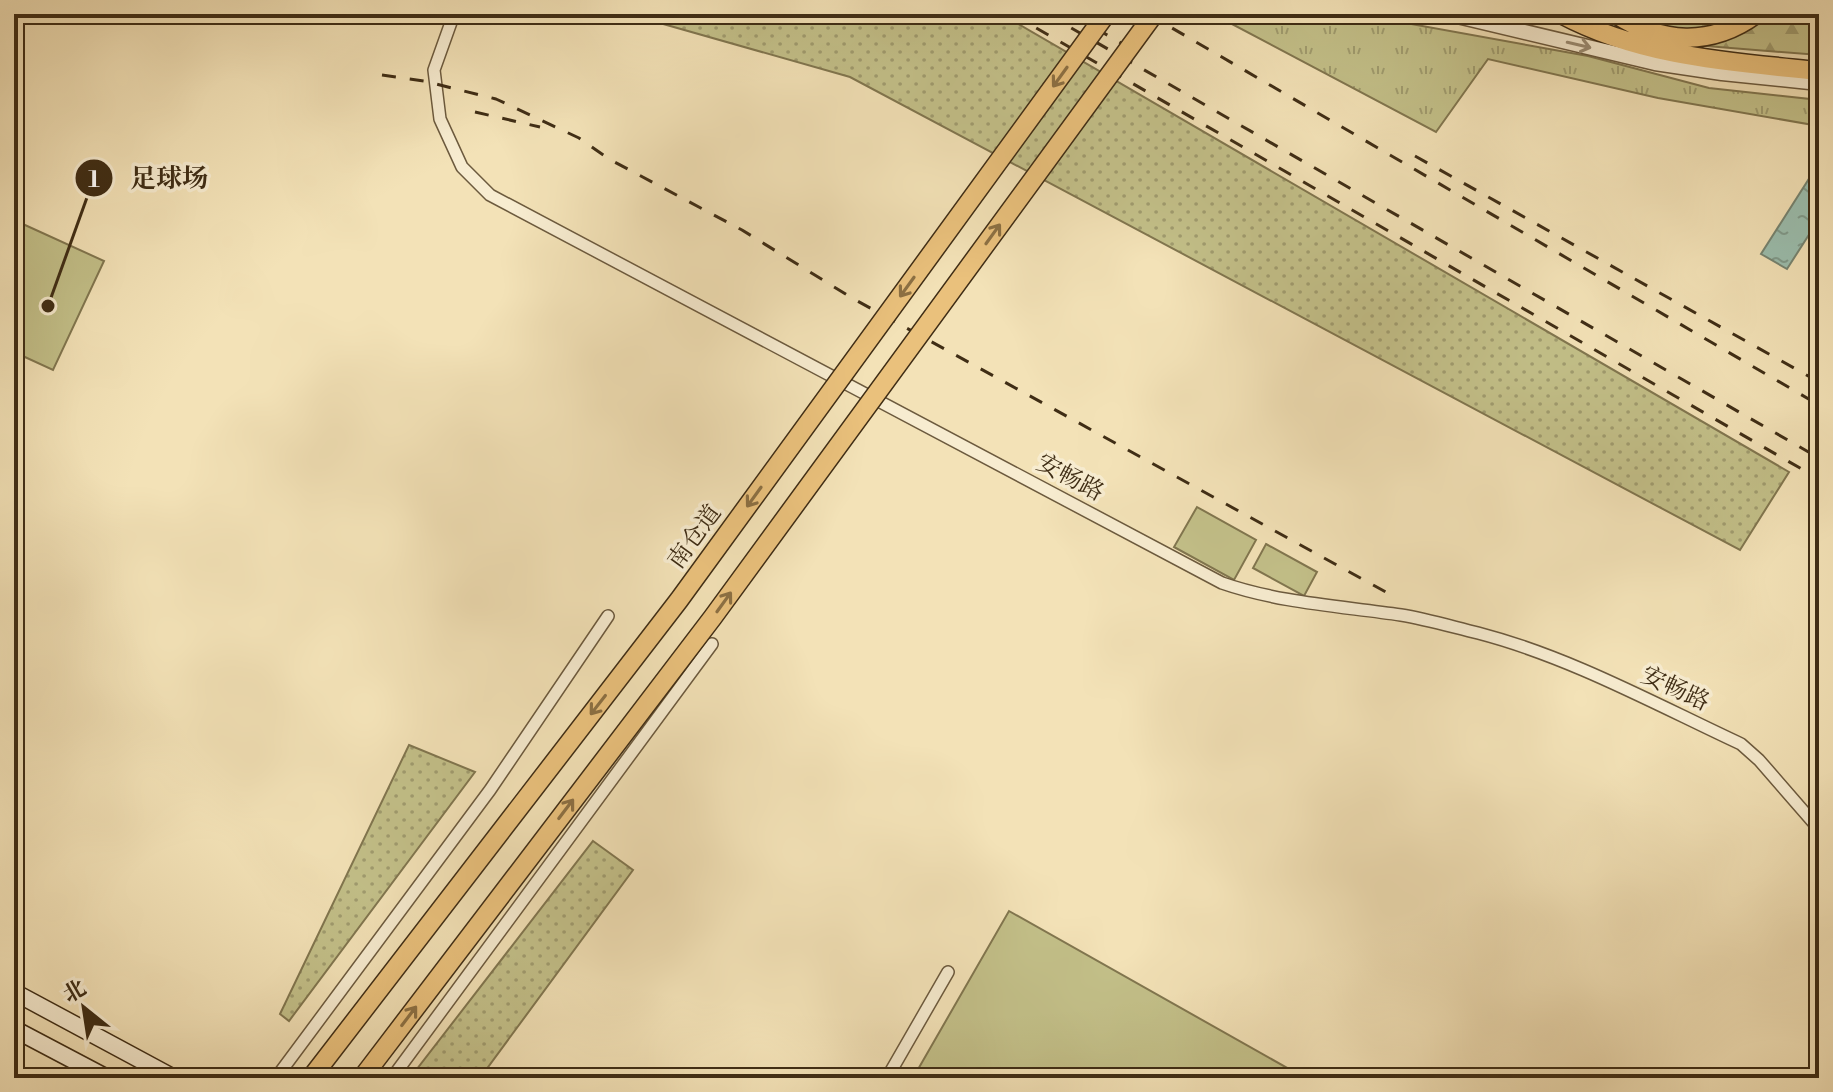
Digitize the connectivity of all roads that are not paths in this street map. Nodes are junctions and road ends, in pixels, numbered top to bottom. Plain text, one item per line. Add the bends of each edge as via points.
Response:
1 (454, 14) edge
2 (1106, 14) edge
3 (1154, 14) edge
4 (1168, 14) edge
5 (1449, 14) edge
6 (1561, 14) edge
7 (1616, 14) edge
8 (1756, 14) edge
9 (1139, 37) junction
10 (1819, 71) edge
11 (1819, 83) edge
12 (608, 616) dead end
13 (712, 644) dead end
14 (1819, 829) edge
15 (948, 972) dead end
16 (14, 992) edge
17 (14, 1029) edge
18 (107, 1078) edge
19 (174, 1078) edge
20 (276, 1078) edge
21 (311, 1078) edge
22 (362, 1078) edge
23 (392, 1078) edge
24 (887, 1078) edge

1 - 14 street, 安畅路 via 434,70 440,119 462,167 490,195 1222,583 1308,605 1404,616 1479,634 1567,663 1741,744
2 -> 21 highway, 南仓道, bridge via 679,600
3 - 9 highway, bridge
4 - 9 highway
5 -> 11 street via 1655,63
6 - 10 highway via 1644,47
7 - 8 highway via 1651,32 1691,39 1721,34
22 -> 9 highway, bridge via 713,617
12 - 20 street via 490,790
13 - 23 street
15 - 24 street
16 - 19 main road
17 - 18 main road

